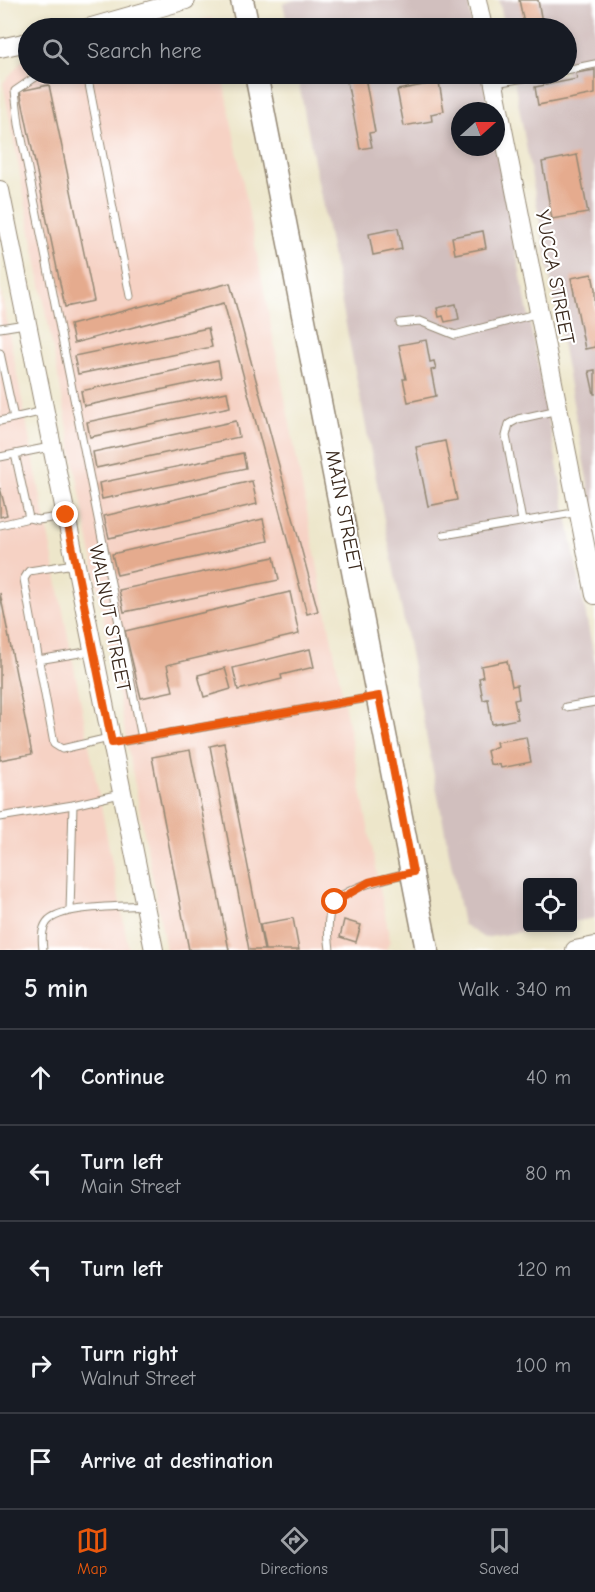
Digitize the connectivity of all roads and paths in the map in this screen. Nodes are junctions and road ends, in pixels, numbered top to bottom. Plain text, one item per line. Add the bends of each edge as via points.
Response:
1 (186, 0) edge
2 (242, 0) edge
3 (477, 0) edge
4 (123, 18) edge
5 (246, 18) edge
6 (481, 18) edge
7 (18, 44) edge
8 (0, 48) edge
9 (595, 64) edge
10 (577, 67) edge
11 (25, 84) edge
12 (89, 84) edge
13 (258, 84) edge
14 (494, 84) edge
15 (0, 190) edge
16 (130, 296) dead end
17 (539, 313) junction
18 (27, 323) junction
19 (400, 323) dead end
20 (0, 328) edge
21 (0, 353) edge
22 (558, 410) junction
23 (45, 411) junction
24 (14, 418) junction
25 (0, 421) edge
26 (52, 447) junction
27 (15, 454) junction
28 (0, 457) edge
29 (579, 512) junction
30 (66, 515) junction
31 (29, 518) junction
32 (522, 521) junction
33 (0, 525) edge
34 (444, 535) dead end
35 (76, 564) junction
36 (595, 595) edge
37 (94, 650) junction
38 (38, 660) junction
39 (379, 696) junction
40 (595, 702) edge
41 (566, 707) dead end
42 (142, 738) junction
43 (112, 740) junction
44 (122, 793) junction
45 (72, 805) junction
46 (0, 817) edge
47 (413, 872) junction
48 (145, 905) junction
49 (70, 911) junction
50 (43, 950) edge
51 (154, 950) edge
52 (330, 950) edge
53 (428, 950) edge

1 - 4 street
2 - 5 main road
3 - 6 street
7 - 8 street
9 - 10 lane
11 - 42 lane via 15,91 19,124
12 - 16 lane
13 - 39 main road, MAIN STREET
14 - 17 street, YUCCA STREET
15 - 18 street, WALNUT STREET
17 - 19 lane via 455,335 420,321
17 - 22 street, YUCCA STREET
18 - 20 lane
18 - 23 street, WALNUT STREET
21 - 24 lane
22 - 29 street, YUCCA STREET
22 - 32 lane via 509,424 506,436
23 - 24 lane
23 - 26 street, WALNUT STREET
24 - 25 lane
26 - 27 lane
26 - 30 street, WALNUT STREET
27 - 28 lane
27 - 31 lane
29 - 32 lane
29 - 36 street, YUCCA STREET
30 - 31 lane
30 - 35 street, WALNUT STREET
31 - 33 lane
32 - 34 lane
35 - 37 street, WALNUT STREET
35 - 38 lane via 29,571 24,579
37 - 38 lane
37 - 43 street, WALNUT STREET
38 - 43 lane via 54,744 62,749
39 - 42 lane
39 - 47 main road, MAIN STREET
40 - 41 lane
42 - 43 lane
43 - 44 street, WALNUT STREET
44 - 45 lane
44 - 48 street, WALNUT STREET
45 - 46 lane
45 - 49 lane
47 - 52 lane via 369,882 335,902 329,917
47 - 53 main road, MAIN STREET
48 - 49 lane
48 - 51 street, WALNUT STREET
49 - 50 lane via 52,916 45,924

